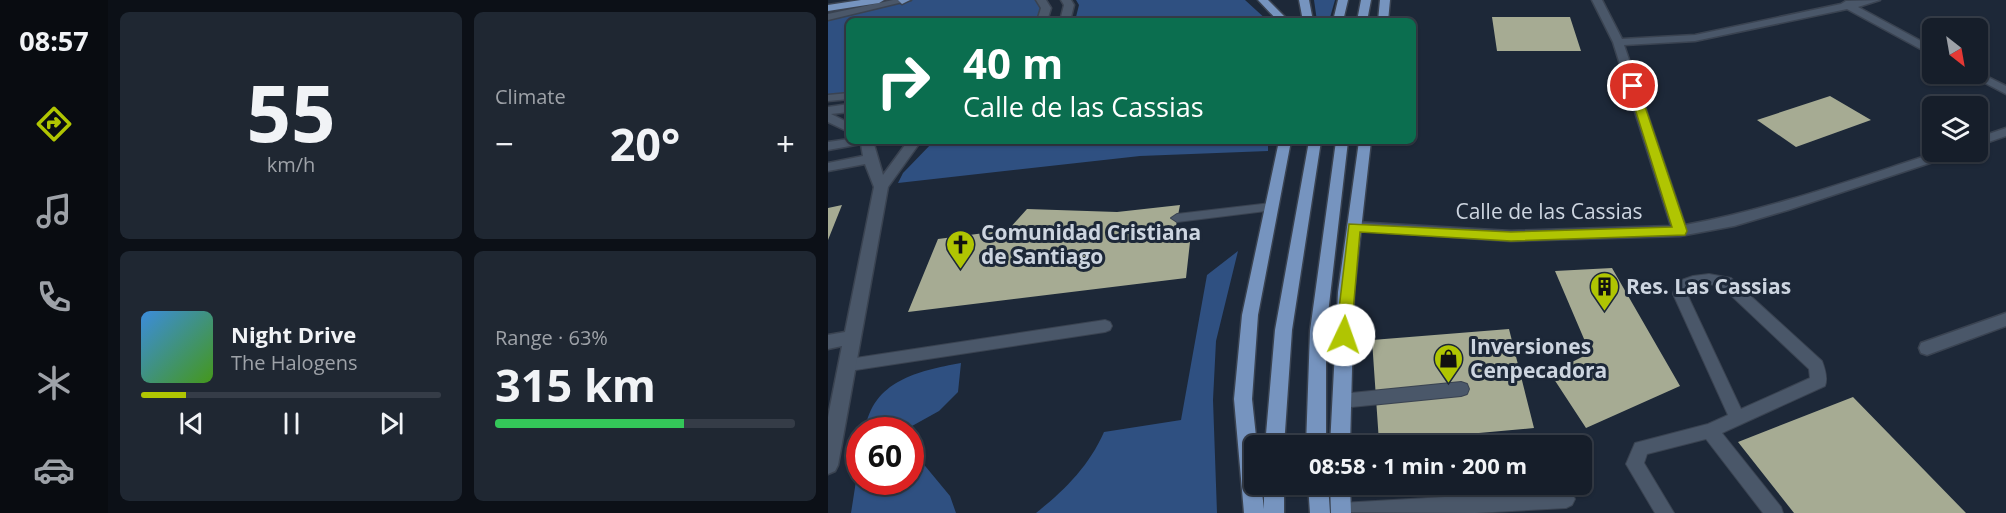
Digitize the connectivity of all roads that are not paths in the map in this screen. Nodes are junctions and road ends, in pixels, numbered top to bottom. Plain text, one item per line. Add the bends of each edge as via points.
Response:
1 (879, 0) edge
2 (904, 0) edge
3 (1041, 0) edge
4 (1066, 0) edge
5 (1263, 0) edge
6 (1304, 0) edge
7 (1342, 0) edge
8 (1366, 0) edge
9 (1385, 0) edge
10 (1597, 0) edge
11 (1838, 0) edge
12 (1875, 0) edge
13 (1850, 6) junction
14 (828, 8) edge
15 (828, 17) edge
16 (1043, 18) edge
17 (1066, 18) edge
18 (1281, 18) edge
19 (1307, 18) edge
20 (1339, 18) edge
21 (1363, 18) edge
22 (1383, 18) edge
23 (1618, 42) junction
24 (1922, 46) edge
25 (1988, 81) edge
26 (2006, 91) edge
27 (846, 96) edge
28 (828, 98) edge
29 (846, 108) edge
30 (828, 111) edge
31 (828, 117) edge
32 (846, 126) edge
33 (2006, 132) edge
34 (1988, 138) edge
35 (846, 143) edge
36 (868, 144) edge
37 (913, 144) edge
38 (1284, 144) edge
39 (1314, 144) edge
40 (1342, 144) edge
41 (1365, 144) edge
42 (828, 146) edge
43 (870, 159) junction
44 (1922, 161) edge
45 (828, 167) edge
46 (880, 187) junction
47 (1272, 207) junction
48 (1177, 218) dead end
49 (1354, 227) junction
50 (1680, 231) junction
51 (2006, 319) edge
52 (1105, 326) dead end
53 (853, 337) junction
54 (828, 342) edge
55 (1927, 348) dead end
56 (849, 365) junction
57 (836, 389) edge
58 (1461, 389) dead end
59 (1341, 401) junction
60 (1737, 417) junction
61 (1710, 431) junction
62 (1275, 435) edge
63 (1316, 435) edge
64 (1340, 435) edge
65 (828, 465) edge
66 (1274, 495) edge
67 (1319, 495) edge
68 (1340, 495) edge
69 (1566, 499) dead end
70 (1341, 512) edge
71 (1254, 513) edge
72 (1274, 513) edge
73 (1320, 513) edge
74 (1665, 513) edge
75 (1774, 513) edge

1 - 14 main road
2 - 15 street
3 - 16 street via 1046,8
4 - 17 street via 1069,5
5 - 18 main road
6 - 19 main road
7 - 20 main road
8 - 21 main road
9 - 22 main road
10 - 23 street
11 - 13 street
12 - 13 street
13 - 23 street via 1695,39
13 - 24 street
23 - 50 street
25 - 26 street
27 - 28 street
29 - 30 street
31 - 32 street
33 - 34 street
35 - 42 street
36 - 43 street
37 - 46 street
38 - 47 main road
39 - 62 main road via 1279,356
40 - 63 main road via 1323,270
41 - 49 main road
43 - 45 street
43 - 46 street
44 - 50 street, Calle de las Cassias via 1783,207
46 - 53 street
47 - 48 lane
47 - 71 main road via 1250,315 1243,399
49 - 50 street, Calle de las Cassias via 1511,236
49 - 59 main road via 1346,292
51 - 55 street
52 - 56 lane
53 - 54 street
53 - 56 street
56 - 57 street
57 - 65 street
58 - 59 lane
59 - 64 main road
60 - 60 lane via 1819,381 1816,366 1726,282 1713,278 1692,280 1681,286 1680,294
60 - 61 lane
61 - 74 lane via 1641,448 1635,464
61 - 75 lane
66 - 72 main road
67 - 73 main road
68 - 70 main road
69 - 70 lane

